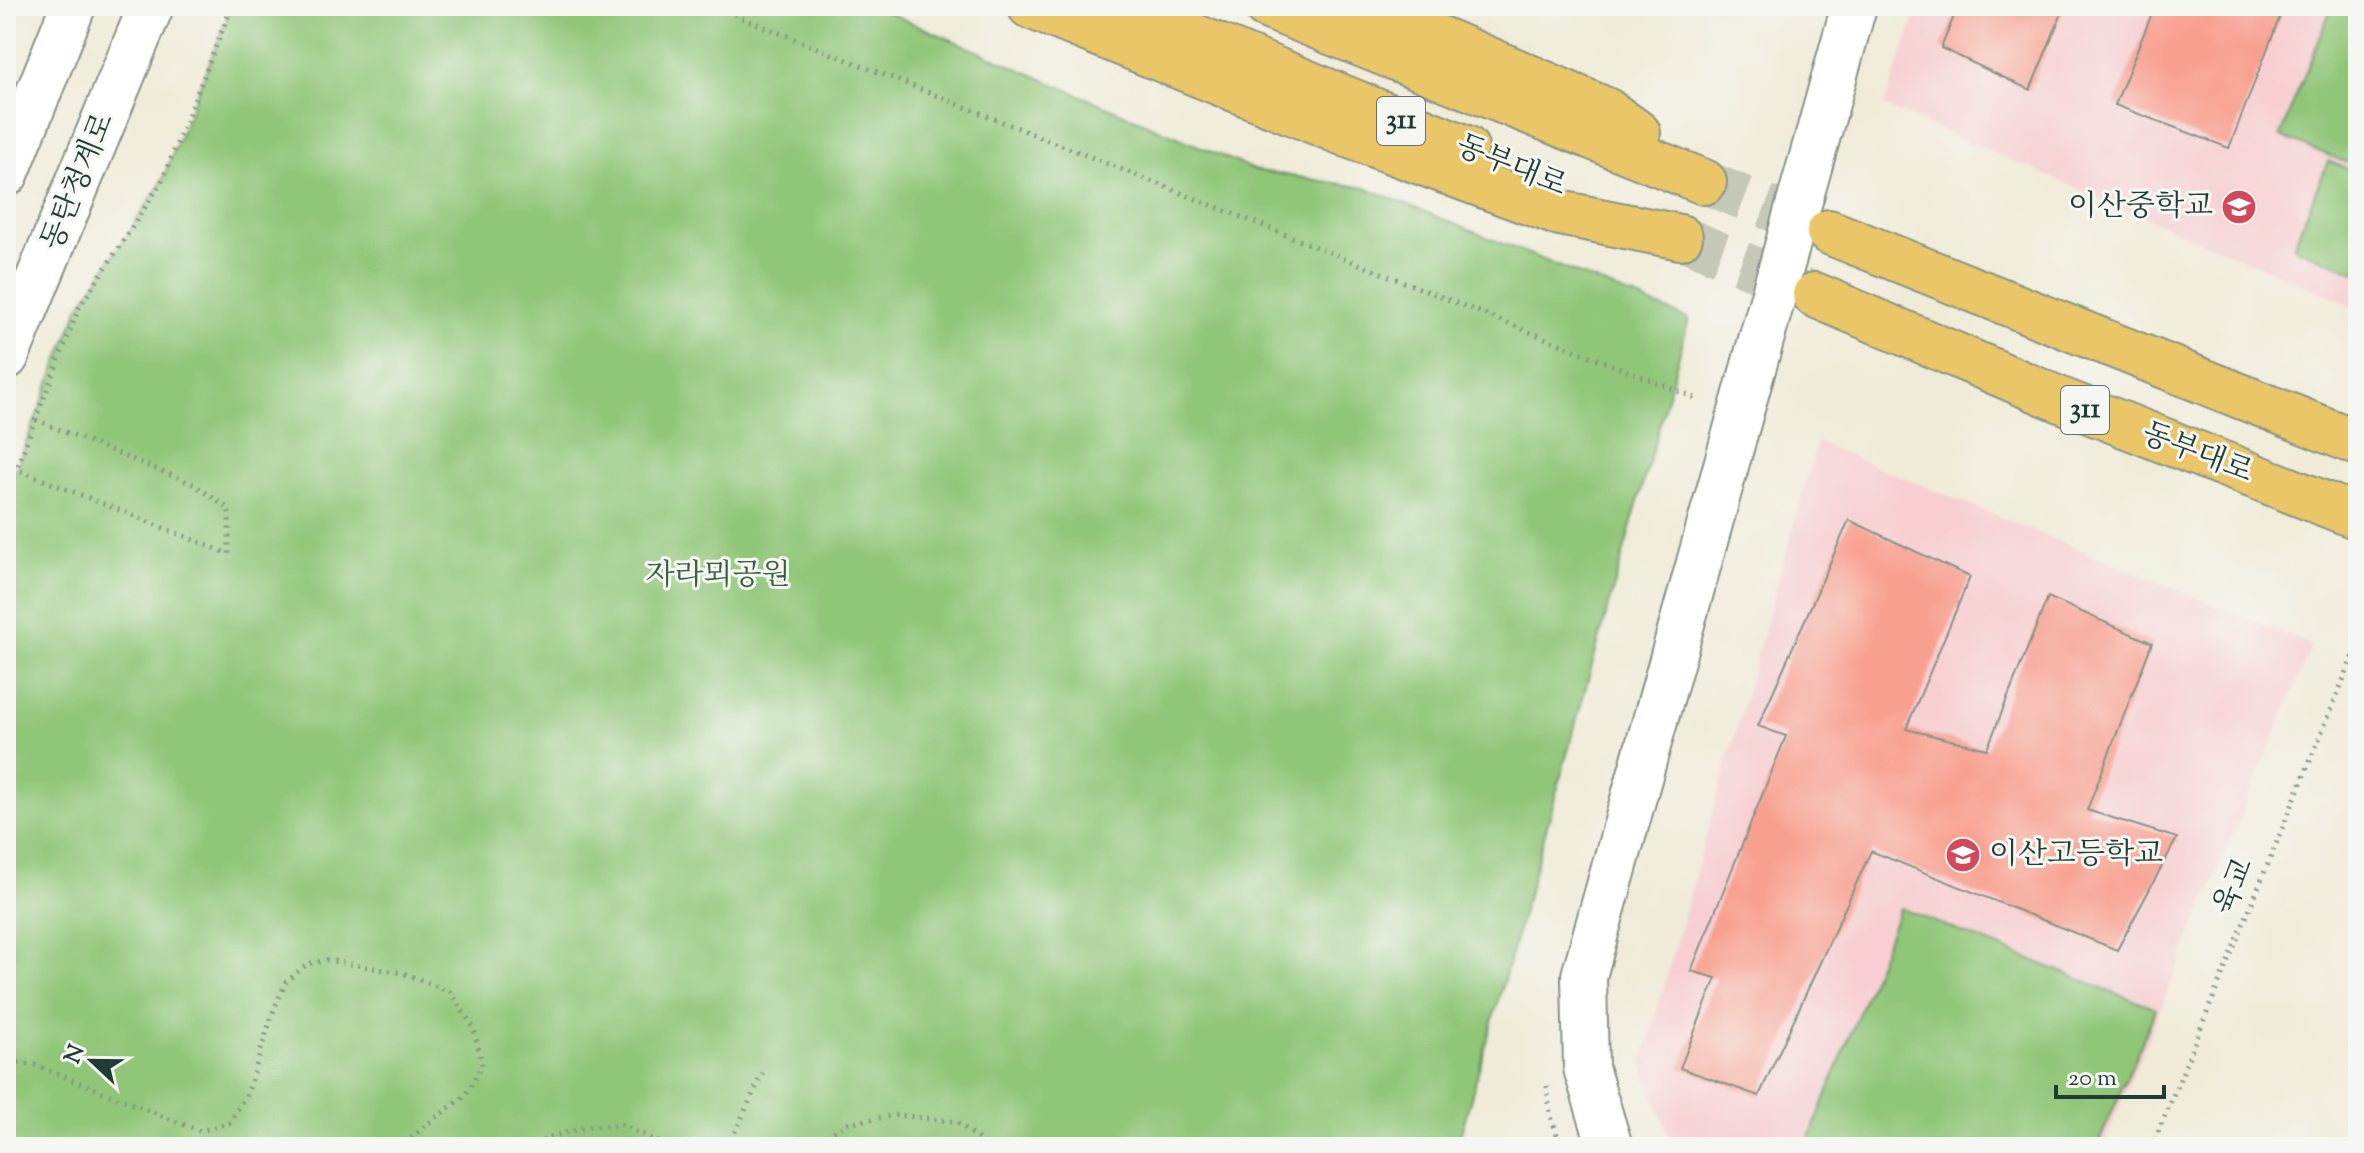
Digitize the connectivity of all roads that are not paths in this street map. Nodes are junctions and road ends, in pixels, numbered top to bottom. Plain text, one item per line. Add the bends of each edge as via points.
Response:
1 (73, 6) edge
2 (151, 6) edge
3 (1030, 6) edge
4 (1121, 6) edge
5 (1266, 6) edge
6 (1364, 6) edge
7 (1854, 6) edge
8 (6, 174) edge
9 (1829, 232) tunnel mouth
10 (1815, 295) tunnel mouth
11 (6, 357) edge
12 (2358, 443) edge
13 (2358, 517) edge
14 (1610, 1147) edge

1 - 8 street
2 - 11 street, 동탄청계로
3 - 4 highway, 동부대로 / 311 via 1555,212 1680,237
5 - 6 highway, 동부대로 / 311 via 1704,182 1606,110
7 - 14 street via 1584,976 1586,1068
9 - 12 highway, 311
10 - 13 highway, 동부대로 / 311 via 2061,400

